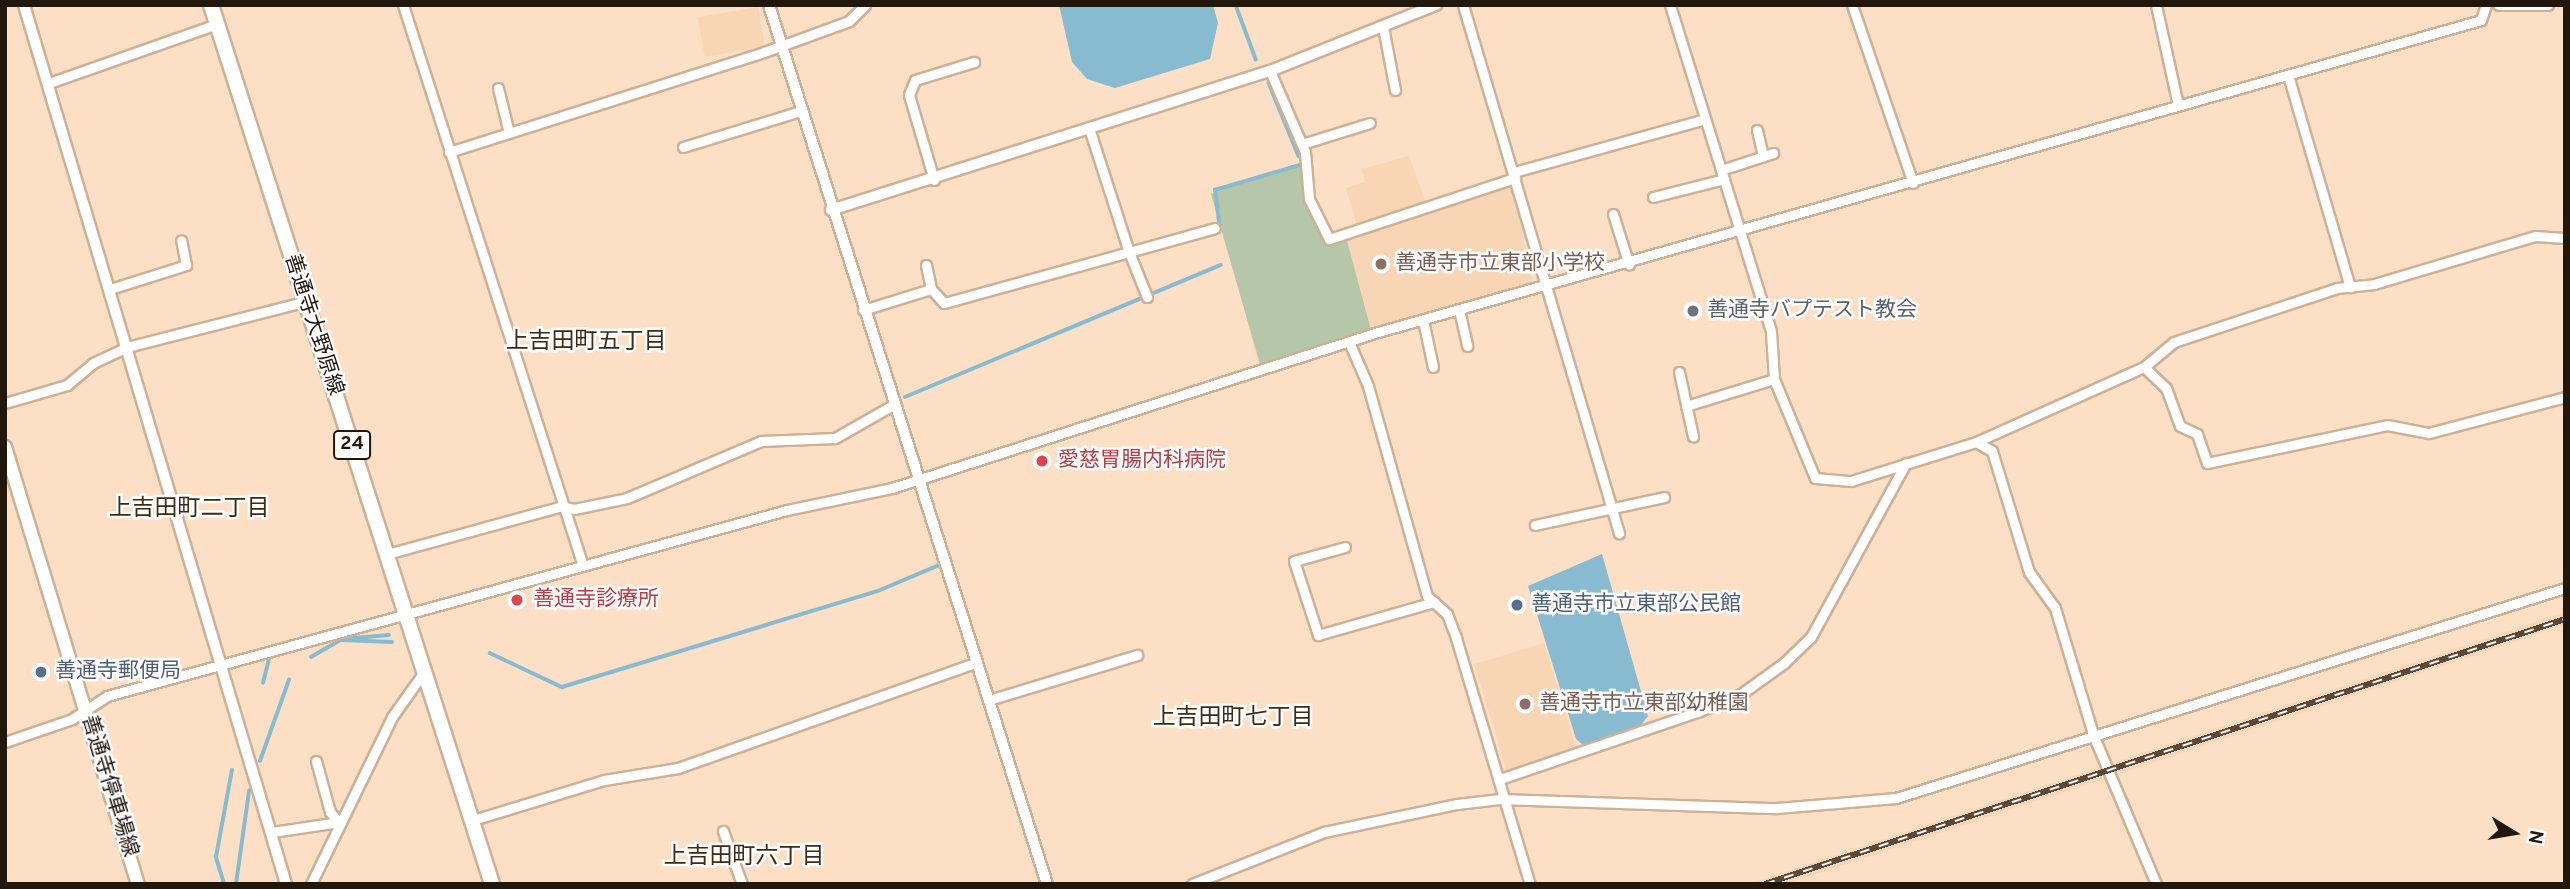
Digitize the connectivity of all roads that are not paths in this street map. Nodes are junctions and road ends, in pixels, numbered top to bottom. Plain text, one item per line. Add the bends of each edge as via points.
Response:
1 (24, 5) edge
2 (211, 5) edge
3 (769, 5) edge
4 (865, 5) edge
5 (1436, 5) edge
6 (1463, 5) edge
7 (1670, 5) edge
8 (1853, 5) edge
9 (2156, 5) edge
10 (2486, 5) edge
11 (2498, 5) edge
12 (2548, 5) edge
13 (405, 6) edge
14 (218, 24) junction
15 (1383, 27) junction
16 (781, 45) junction
17 (974, 62) dead end
18 (1270, 72) junction
19 (2288, 75) junction
20 (50, 83) junction
21 (498, 88) dead end
22 (1395, 90) dead end
23 (2178, 105) junction
24 (801, 111) junction
25 (1705, 119) junction
26 (1370, 123) dead end
27 (1757, 130) dead end
28 (1090, 131) junction
29 (509, 132) junction
30 (1302, 144) junction
31 (683, 147) dead end
32 (449, 152) junction
33 (1773, 153) dead end
34 (1763, 156) junction
35 (1723, 174) junction
36 (1514, 175) junction
37 (934, 180) junction
38 (1913, 183) junction
39 (1653, 197) dead end
40 (831, 210) junction
41 (1613, 214) dead end
42 (1215, 228) dead end
43 (1741, 234) junction
44 (2565, 238) edge
45 (181, 240) dead end
46 (1129, 252) junction
47 (926, 265) dead end
48 (1629, 265) junction
49 (1545, 286) junction
50 (2350, 287) junction
51 (110, 289) junction
52 (931, 289) junction
53 (1146, 294) dead end
54 (304, 302) junction
55 (863, 310) junction
56 (1459, 310) junction
57 (1423, 320) junction
58 (1349, 342) junction
59 (1468, 346) dead end
60 (127, 347) junction
61 (1433, 367) dead end
62 (2144, 367) junction
63 (1679, 372) dead end
64 (1774, 379) junction
65 (2565, 397) edge
66 (5, 403) edge
67 (893, 405) junction
68 (1686, 406) junction
69 (1693, 436) dead end
70 (1976, 442) junction
71 (5, 447) edge
72 (1906, 463) junction
73 (917, 481) junction
74 (1664, 497) dead end
75 (562, 506) junction
76 (1613, 508) junction
77 (1535, 525) dead end
78 (1619, 533) dead end
79 (1345, 547) dead end
80 (387, 554) junction
81 (583, 566) junction
82 (2565, 587) edge
83 (1434, 602) junction
84 (405, 612) junction
85 (1138, 655) dead end
86 (977, 662) junction
87 (225, 664) junction
88 (424, 672) junction
89 (989, 700) junction
90 (87, 712) junction
91 (2094, 737) junction
92 (5, 742) edge
93 (316, 761) dead end
94 (1500, 779) junction
95 (1500, 799) junction
96 (473, 820) junction
97 (339, 822) junction
98 (723, 831) dead end
99 (272, 832) junction
100 (138, 884) edge
101 (286, 884) edge
102 (311, 884) edge
103 (492, 884) edge
104 (742, 884) edge
105 (1047, 884) edge
106 (1192, 884) edge
107 (1530, 884) edge
108 (2155, 884) edge

1 - 20 street
2 - 14 main road, 善通寺大野原線 / 24
3 - 16 street
4 - 16 street via 849,21
5 - 15 street
6 - 36 street
7 - 25 street
8 - 38 street
9 - 23 street
10 - 19 street via 2481,20
11 - 12 street
13 - 32 street
14 - 20 street
14 - 54 main road, 善通寺大野原線 / 24
15 - 18 street
15 - 22 street
16 - 24 street
16 - 29 street
17 - 37 street via 915,80 909,95
18 - 28 street
18 - 30 street
19 - 23 street
19 - 50 street
20 - 51 street
21 - 29 street
23 - 38 street
24 - 31 street
24 - 40 street
25 - 35 street
25 - 36 street
26 - 30 street
27 - 34 street
28 - 37 street
28 - 46 street
29 - 32 street
30 - 36 street via 1309,199 1329,239
32 - 75 street
33 - 34 street
34 - 35 street
35 - 39 street
35 - 43 street
36 - 49 street
37 - 40 street
38 - 43 street
40 - 55 street
41 - 48 street
42 - 46 street
43 - 48 street
43 - 64 street via 1771,332
44 - 50 street via 2535,236
45 - 51 street via 186,265
46 - 52 street via 944,303
46 - 53 street
47 - 52 street
48 - 49 street
49 - 56 street
49 - 76 street
50 - 62 street via 2175,342
51 - 60 street
52 - 55 street
54 - 60 street
54 - 80 main road, 善通寺大野原線 / 24
55 - 67 street
56 - 57 street
56 - 59 street
57 - 58 street
57 - 61 street
58 - 73 street
58 - 83 street
60 - 66 street via 93,363 67,386
60 - 87 street
62 - 65 street via 2166,388 2180,426 2197,433 2207,463 2387,425 2429,433
62 - 70 street
63 - 68 street
64 - 68 street
64 - 72 street via 1815,478 1851,481
67 - 73 street
67 - 75 street via 835,438 761,441 627,498 574,509
68 - 69 street
70 - 72 street
70 - 91 street via 1992,452 2029,572 2056,608
71 - 90 main road, 善通寺停車場線
72 - 94 street via 1811,637 1784,663 1741,694 1698,712
73 - 81 street
73 - 86 street
74 - 76 street
75 - 80 street
75 - 81 street
76 - 77 street
76 - 78 street
79 - 83 street via 1294,561 1318,635
80 - 84 main road, 善通寺大野原線 / 24
81 - 84 street
82 - 91 street
83 - 94 street via 1456,638
84 - 87 street
84 - 88 main road, 善通寺大野原線 / 24
85 - 89 street
86 - 89 street
86 - 96 street via 678,768 604,780
87 - 90 street via 107,696
87 - 99 street
88 - 96 main road, 善通寺大野原線 / 24
88 - 97 street via 410,685
89 - 105 street
90 - 92 street
90 - 100 main road, 善通寺停車場線
91 - 95 street via 1928,789 1853,804 1777,808
91 - 108 street
93 - 97 street via 330,812
94 - 95 street
95 - 106 street via 1324,832
95 - 107 street
96 - 103 main road, 善通寺大野原線 / 24
97 - 99 street
97 - 102 street
98 - 104 street
99 - 101 street

